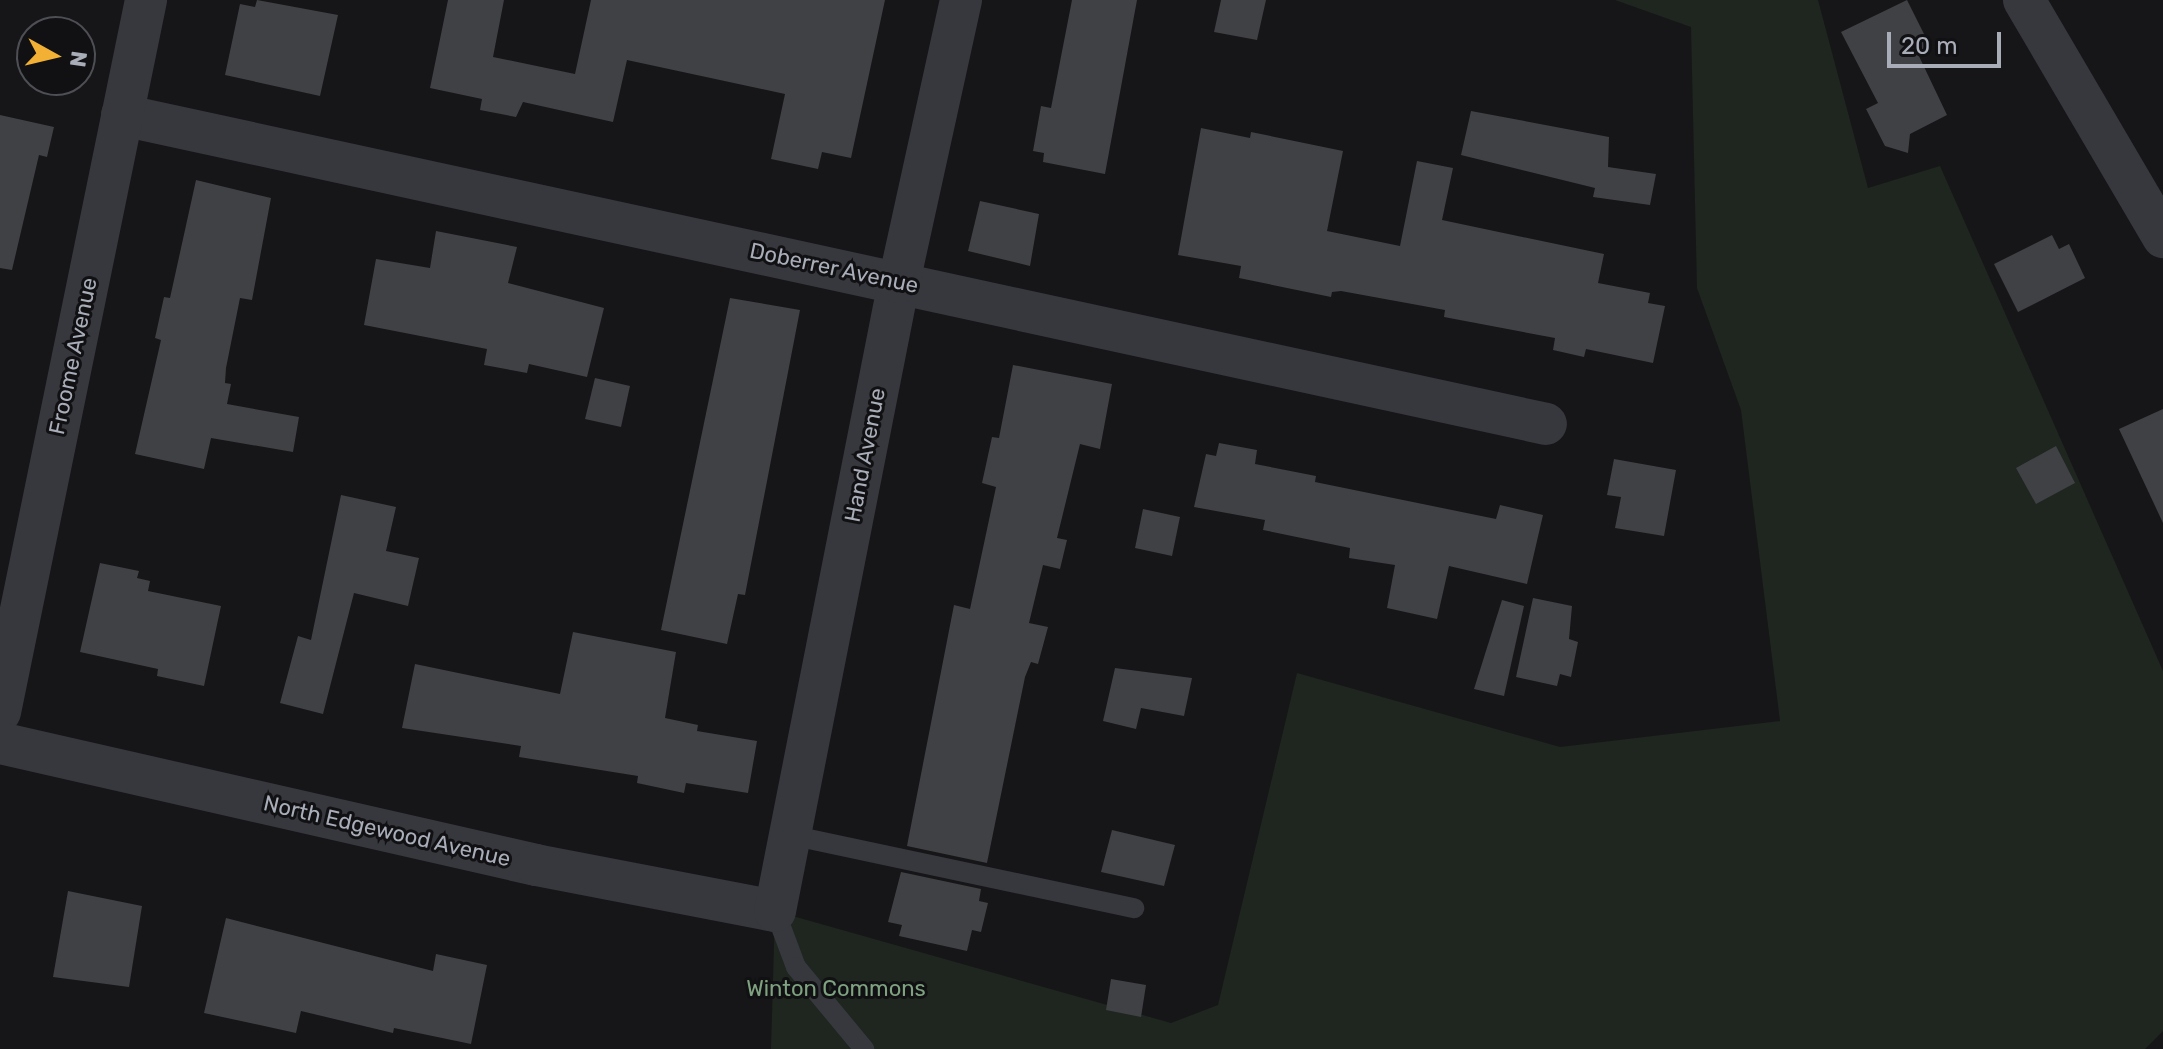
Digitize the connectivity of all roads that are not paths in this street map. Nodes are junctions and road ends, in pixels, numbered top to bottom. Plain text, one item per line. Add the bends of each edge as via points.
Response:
1 (146, 0) edge
2 (961, 0) edge
3 (2024, 0) edge
4 (122, 115) junction
5 (2163, 237) edge
6 (899, 282) junction
7 (1546, 424) dead end
8 (0, 712) edge
9 (0, 743) edge
10 (790, 835) junction
11 (1134, 908) dead end
12 (775, 911) junction
13 (864, 1049) edge

1 - 4 street, Froome Avenue
2 - 6 street, Hand Avenue
3 - 5 street
4 - 6 street, Doberrer Avenue
4 - 8 street, Froome Avenue
6 - 7 street, Doberrer Avenue
6 - 10 street, Hand Avenue
9 - 12 street, North Edgewood Avenue via 536,865
10 - 11 lane
10 - 12 street, Hand Avenue
12 - 13 lane via 796,967

